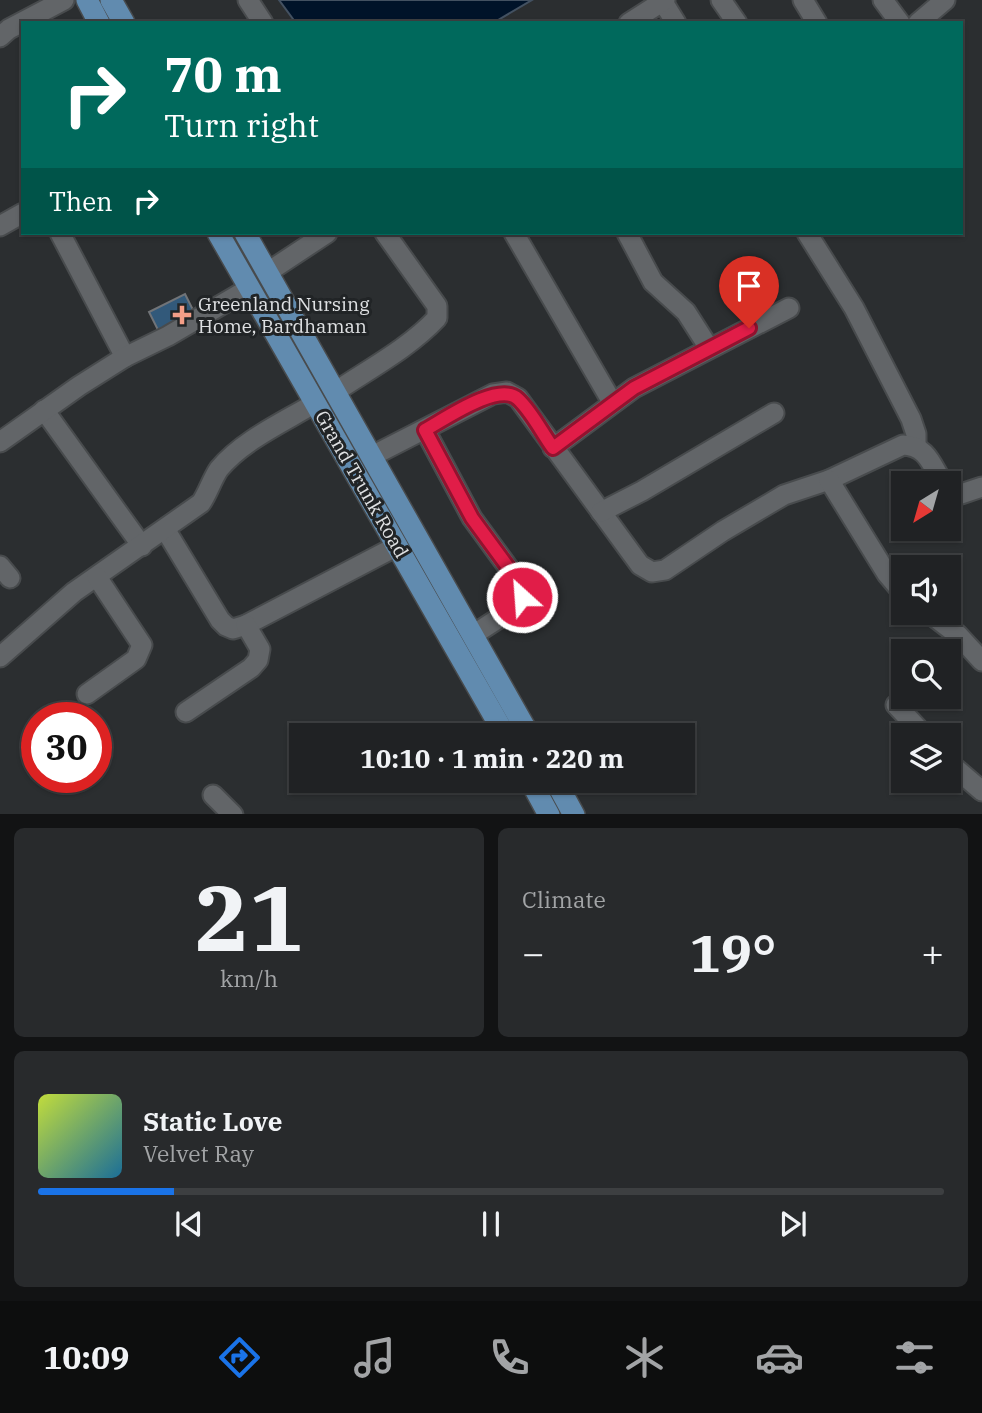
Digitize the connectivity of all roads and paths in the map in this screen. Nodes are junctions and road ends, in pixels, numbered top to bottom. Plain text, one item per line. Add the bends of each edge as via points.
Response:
1 (64, 0) edge
2 (86, 0) edge
3 (111, 0) edge
4 (248, 0) edge
5 (721, 0) edge
6 (803, 0) edge
7 (883, 0) edge
8 (945, 0) edge
9 (664, 1) edge
10 (24, 21) edge
11 (98, 21) edge
12 (123, 21) edge
13 (262, 21) edge
14 (632, 21) edge
15 (675, 21) edge
16 (736, 21) edge
17 (816, 21) edge
18 (899, 21) edge
19 (920, 21) edge
20 (21, 23) edge
21 (0, 37) edge
22 (21, 214) edge
23 (0, 226) edge
24 (61, 235) edge
25 (219, 235) edge
26 (246, 235) edge
27 (324, 235) edge
28 (386, 235) edge
29 (515, 235) edge
30 (628, 235) edge
31 (808, 235) edge
32 (268, 272) junction
33 (250, 288) junction
34 (789, 308) dead end
35 (306, 340) junction
36 (709, 348) junction
37 (285, 351) junction
38 (125, 357) junction
39 (335, 392) junction
40 (612, 402) junction
41 (315, 403) junction
42 (44, 410) junction
43 (774, 413) dead end
44 (425, 430) junction
45 (2, 437) edge
46 (916, 446) junction
47 (553, 448) junction
48 (372, 456) junction
49 (936, 471) edge
50 (829, 480) junction
51 (982, 487) edge
52 (961, 494) edge
53 (601, 512) junction
54 (165, 529) junction
55 (142, 546) junction
56 (397, 546) junction
57 (97, 577) junction
58 (891, 579) edge
59 (246, 625) junction
60 (945, 625) edge
61 (473, 635) junction
62 (4, 648) edge
63 (982, 661) edge
64 (87, 694) dead end
65 (900, 709) edge
66 (186, 712) dead end
67 (498, 723) edge
68 (523, 723) edge
69 (912, 723) edge
70 (961, 773) edge
71 (982, 791) edge
72 (537, 793) edge
73 (562, 793) edge
74 (213, 795) dead end
75 (233, 814) edge
76 (549, 814) edge
77 (574, 814) edge

1 - 10 street
2 - 11 main road
3 - 12 main road
4 - 13 street
5 - 16 street
6 - 17 street
7 - 18 street
8 - 19 street
9 - 14 street
9 - 15 street
20 - 21 street
22 - 23 street
24 - 38 street
25 - 33 main road, Grand Trunk Road
26 - 32 main road, Grand Trunk Road
27 - 32 street
28 - 39 street via 437,306 437,318
29 - 40 street
30 - 36 street via 653,282 686,312
31 - 46 street via 854,308 912,419
32 - 35 main road, Grand Trunk Road
33 - 37 main road, Grand Trunk Road
33 - 38 street
34 - 36 street
35 - 37 main road
35 - 39 main road, Grand Trunk Road
36 - 40 street
37 - 41 main road, Grand Trunk Road
38 - 42 street
39 - 48 main road, Grand Trunk Road
40 - 47 street
41 - 54 street via 230,458 201,503
41 - 56 main road, Grand Trunk Road
42 - 45 street
42 - 55 street
43 - 53 street
44 - 47 street via 493,394 507,392 517,398
44 - 48 street
44 - 61 street via 472,518 521,585 522,597 516,607
46 - 49 street
46 - 50 street via 903,445
47 - 53 street
48 - 61 main road, Grand Trunk Road
50 - 53 street via 784,495 665,570 652,572 640,565
50 - 58 street
51 - 52 street
54 - 55 street
54 - 59 street via 220,620 233,629
55 - 57 street
56 - 59 street
56 - 67 main road, Grand Trunk Road
57 - 62 street
57 - 64 street via 142,645 136,659
59 - 66 street via 260,649 258,660
60 - 63 street
61 - 68 main road, Grand Trunk Road
65 - 69 street
70 - 71 street
72 - 76 main road
73 - 77 main road
74 - 75 street

